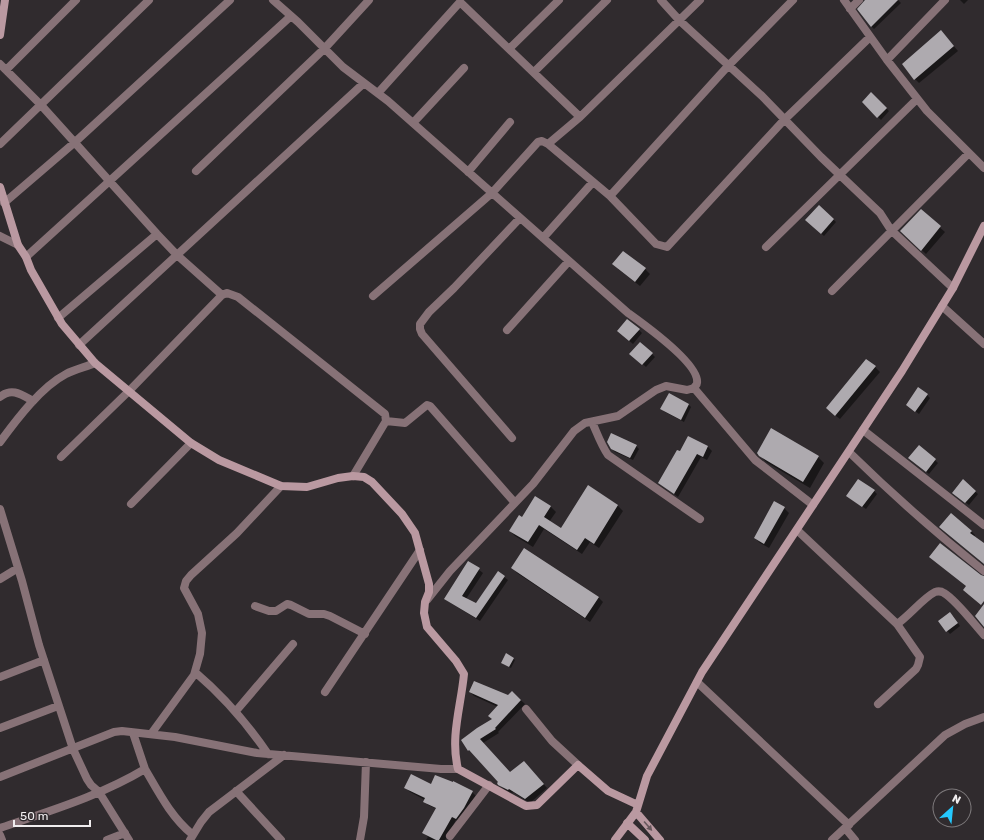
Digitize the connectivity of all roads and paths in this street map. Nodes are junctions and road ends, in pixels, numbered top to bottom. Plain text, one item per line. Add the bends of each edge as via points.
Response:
1 (5, 0) edge
2 (76, 0) edge
3 (149, 0) edge
4 (230, 0) edge
5 (274, 0) edge
6 (368, 0) edge
7 (559, 0) edge
8 (607, 0) edge
9 (661, 0) edge
10 (700, 0) edge
11 (793, 0) edge
12 (844, 0) edge
13 (859, 0) edge
14 (945, 0) edge
15 (460, 1) edge
16 (850, 9) junction
17 (291, 16) junction
18 (680, 21) junction
19 (0, 35) edge
20 (870, 37) junction
21 (325, 48) junction
22 (509, 49) junction
23 (887, 60) junction
24 (728, 66) junction
25 (3, 67) edge
26 (464, 68) dead end
27 (534, 72) junction
28 (364, 83) junction
29 (378, 93) junction
30 (917, 99) junction
31 (40, 105) junction
32 (580, 117) junction
33 (784, 120) junction
34 (510, 122) dead end
35 (413, 123) junction
36 (74, 143) junction
37 (0, 144) edge
38 (548, 144) junction
39 (969, 153) junction
40 (984, 168) edge
41 (196, 171) dead end
42 (468, 172) junction
43 (839, 174) junction
44 (110, 181) junction
45 (593, 182) junction
46 (0, 187) edge
47 (492, 193) junction
48 (610, 196) junction
49 (4, 203) junction
50 (520, 218) junction
51 (984, 226) edge
52 (891, 230) junction
53 (156, 234) junction
54 (0, 236) edge
55 (542, 238) junction
56 (18, 245) junction
57 (766, 247) dead end
58 (177, 255) junction
59 (26, 257) junction
60 (569, 262) junction
61 (953, 288) junction
62 (832, 291) dead end
63 (222, 295) junction
64 (373, 296) dead end
65 (942, 306) junction
66 (58, 318) junction
67 (508, 330) dead end
68 (984, 344) edge
69 (79, 345) junction
70 (95, 363) junction
71 (694, 388) junction
72 (129, 391) junction
73 (0, 397) edge
74 (33, 401) junction
75 (386, 421) junction
76 (592, 422) junction
77 (863, 430) junction
78 (512, 438) dead end
79 (0, 442) edge
80 (191, 443) junction
81 (849, 452) junction
82 (61, 457) dead end
83 (353, 476) junction
84 (281, 486) junction
85 (515, 503) junction
86 (131, 504) dead end
87 (814, 505) junction
88 (0, 509) edge
89 (700, 519) dead end
90 (984, 525) edge
91 (797, 530) junction
92 (420, 550) junction
93 (18, 568) junction
94 (984, 571) edge
95 (0, 579) edge
96 (425, 602) junction
97 (255, 606) dead end
98 (900, 623) junction
99 (365, 634) junction
100 (984, 635) edge
101 (293, 644) dead end
102 (44, 660) junction
103 (195, 672) junction
104 (0, 677) edge
105 (697, 682) junction
106 (325, 692) dead end
107 (878, 704) dead end
108 (58, 706) junction
109 (526, 709) dead end
110 (236, 711) junction
111 (984, 717) edge
112 (0, 728) edge
113 (133, 733) junction
114 (151, 734) junction
115 (73, 749) junction
116 (268, 754) junction
117 (284, 755) junction
118 (366, 762) junction
119 (578, 765) junction
120 (145, 769) junction
121 (458, 769) junction
122 (0, 776) edge
123 (489, 785) junction
124 (236, 791) junction
125 (99, 792) junction
126 (637, 809) junction
127 (627, 823) junction
128 (847, 827) junction
129 (0, 828) edge
130 (0, 835) edge
131 (450, 836) dead end
132 (127, 837) edge
133 (191, 838) edge
134 (2, 840) edge
135 (107, 840) edge
136 (281, 840) edge
137 (360, 840) edge
138 (615, 840) edge
139 (644, 840) edge
140 (660, 840) edge
141 (832, 840) edge
142 (855, 840) edge

1 - 19 main road
2 - 25 street
3 - 31 street
4 - 36 street
5 - 17 street
6 - 21 street
7 - 22 street
8 - 27 street
9 - 18 street
10 - 18 street
11 - 24 street
12 - 16 street
13 - 16 street
14 - 23 street
15 - 22 street
15 - 29 street
16 - 20 street
17 - 21 street
17 - 44 street
18 - 24 street
18 - 32 street
20 - 23 street
20 - 33 street
21 - 28 street via 343,67
21 - 41 street
22 - 27 street
23 - 30 street
24 - 33 street via 762,96
24 - 48 street
25 - 31 street
26 - 35 street
27 - 32 street
28 - 29 street
28 - 58 street
29 - 35 street
30 - 39 street
30 - 43 street
31 - 36 street
31 - 37 street
32 - 38 street
33 - 43 street
33 - 48 street via 666,248 656,244
34 - 42 street
35 - 42 street
36 - 44 street
36 - 49 street
38 - 45 street
38 - 47 street via 538,142
39 - 40 street
39 - 52 street
42 - 47 street
43 - 52 street via 880,213
43 - 57 street
44 - 53 street
44 - 59 street
45 - 48 street
45 - 55 street
46 - 49 main road
47 - 50 street
47 - 64 street
49 - 56 main road
50 - 55 street
50 - 78 street via 420,324 422,334
51 - 61 main road
52 - 61 street
52 - 62 street
53 - 58 street
53 - 66 street
54 - 56 street
55 - 60 street
56 - 59 main road
58 - 63 street
58 - 69 street
59 - 66 main road
60 - 67 street
60 - 71 street via 685,360 696,376
61 - 65 main road
63 - 72 street
63 - 75 street via 227,293 238,297 381,410
65 - 68 street
65 - 77 main road
66 - 69 main road
69 - 70 main road
70 - 72 main road
70 - 74 street via 66,374
71 - 76 street via 687,390 666,386 618,416
71 - 87 street via 756,460
72 - 80 main road
72 - 82 street
73 - 74 street via 9,392 16,392
74 - 79 street
75 - 83 street
75 - 85 street via 405,423 423,407 430,406
76 - 85 street via 585,423 574,431
76 - 89 street via 608,455
77 - 81 main road
77 - 90 street
80 - 84 main road via 219,460
80 - 86 street
81 - 87 main road
81 - 94 street via 911,510
83 - 84 main road via 307,487
83 - 92 main road via 364,477 372,482 402,514 415,533
84 - 103 street via 237,533 186,581 184,588 198,614 202,633
85 - 96 street via 450,571
87 - 91 main road
88 - 93 street
91 - 98 street
91 - 105 main road
92 - 96 main road via 429,584
92 - 99 street
93 - 95 street
93 - 102 street
96 - 121 main road via 427,627 464,674 456,725 455,757
97 - 99 street via 276,611 287,604 291,605 309,614 330,616
98 - 100 street via 929,596 940,591 954,602
98 - 107 street via 920,660 916,669
99 - 106 street
101 - 110 street
102 - 104 street
102 - 108 street
103 - 110 street
103 - 114 street
105 - 126 main road via 647,776
105 - 128 street
108 - 112 street
108 - 115 street
109 - 119 street via 552,741
110 - 116 street
111 - 128 street via 945,735
113 - 114 street
113 - 115 street via 114,732
113 - 120 street
114 - 116 street
115 - 122 street
115 - 125 street via 87,779
116 - 117 street
117 - 118 street
117 - 124 street
118 - 121 street
118 - 137 street via 364,817
119 - 123 main road via 532,807
119 - 126 main road via 608,790
120 - 125 street
120 - 133 street via 172,814
121 - 123 main road
123 - 131 street
124 - 133 street via 209,812
124 - 136 street
125 - 129 street
125 - 132 street
126 - 127 main road
126 -> 140 main road
127 - 138 main road
127 - 139 main road
128 - 141 street
128 - 142 street
130 - 134 street
132 - 135 street

